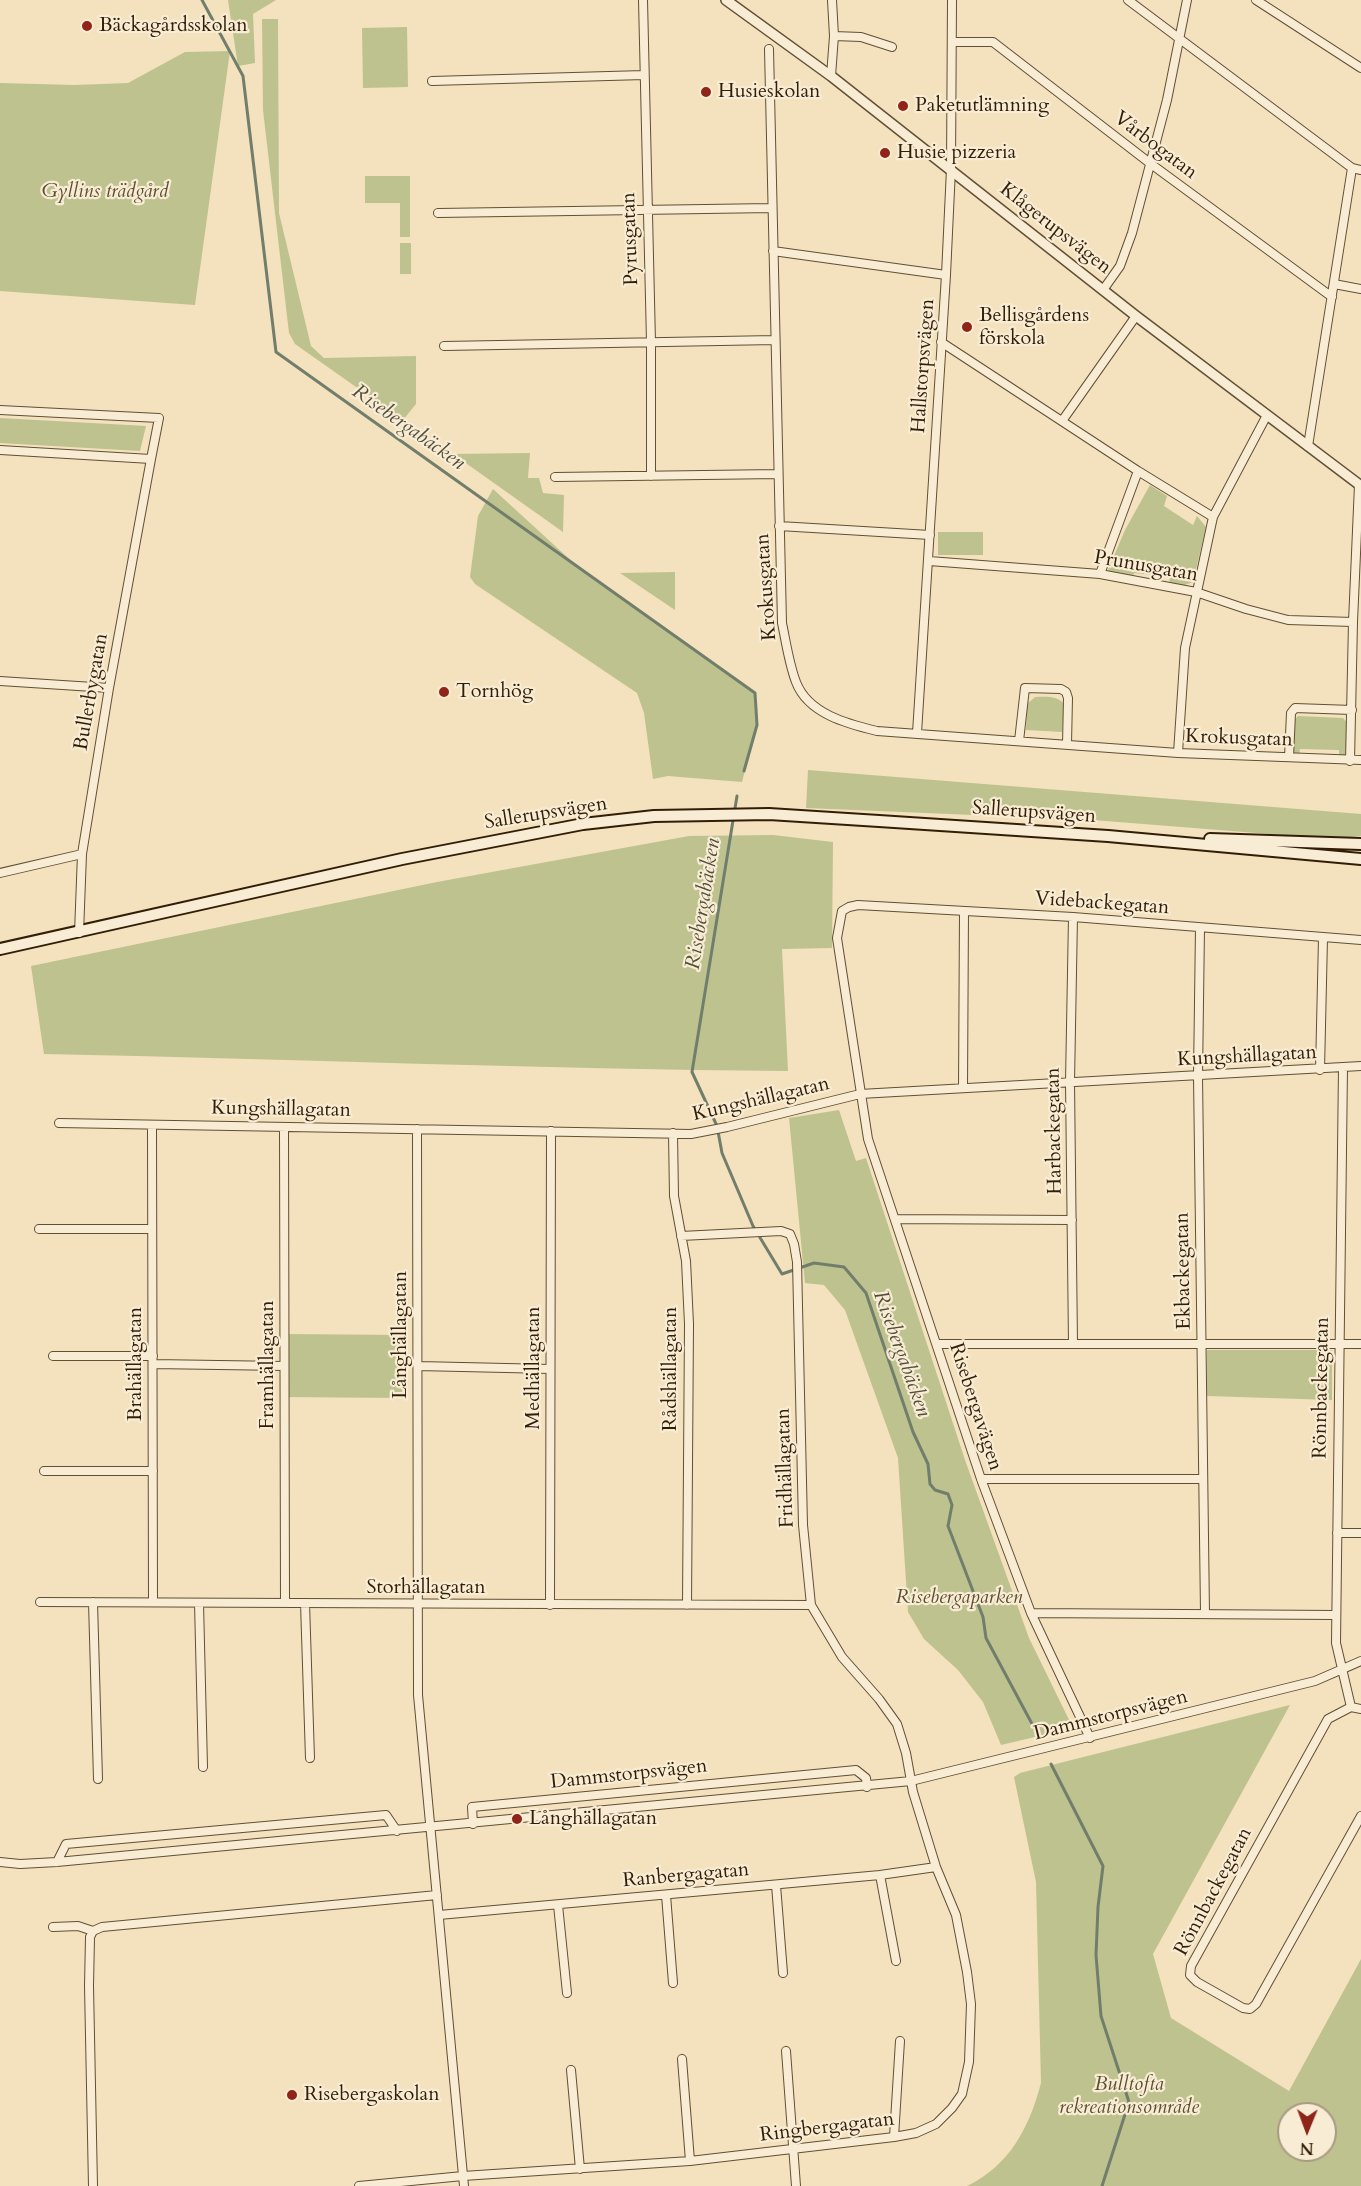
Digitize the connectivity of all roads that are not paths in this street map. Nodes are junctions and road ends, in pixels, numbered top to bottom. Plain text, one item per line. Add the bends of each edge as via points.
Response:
1 (643, 0) edge
2 (726, 0) edge
3 (832, 0) edge
4 (952, 0) edge
5 (1128, 0) edge
6 (1187, 0) edge
7 (1256, 0) edge
8 (834, 36) junction
9 (1180, 39) junction
10 (952, 42) junction
11 (892, 47) dead end
12 (769, 49) dead end
13 (1361, 68) edge
14 (644, 75) junction
15 (831, 76) junction
16 (432, 81) dead end
17 (1151, 164) junction
18 (1352, 168) junction
19 (951, 169) junction
20 (1361, 170) edge
21 (772, 208) junction
22 (646, 210) junction
23 (438, 213) dead end
24 (773, 251) junction
25 (946, 275) junction
26 (1334, 284) junction
27 (1361, 289) edge
28 (1103, 290) junction
29 (1332, 297) junction
30 (1136, 316) junction
31 (775, 340) junction
32 (651, 342) junction
33 (941, 342) junction
34 (444, 346) dead end
35 (0, 410) edge
36 (1267, 415) junction
37 (1062, 421) junction
38 (1308, 446) junction
39 (0, 450) edge
40 (151, 459) junction
41 (1137, 471) junction
42 (778, 474) junction
43 (651, 476) junction
44 (555, 477) dead end
45 (1360, 486) edge
46 (1213, 517) junction
47 (779, 526) junction
48 (930, 535) junction
49 (929, 561) junction
50 (1100, 574) junction
51 (1196, 592) junction
52 (1353, 622) junction
53 (0, 681) edge
54 (109, 688) junction
55 (1352, 710) junction
56 (917, 733) junction
57 (1019, 741) junction
58 (1067, 744) junction
59 (1178, 753) junction
60 (1289, 757) junction
61 (1361, 760) edge
62 (1350, 761) junction
63 (1108, 836) junction
64 (1361, 844) edge
65 (82, 854) junction
66 (1361, 860) edge
67 (0, 873) edge
68 (842, 911) joint
69 (964, 911) junction
70 (1073, 917) junction
71 (1200, 928) junction
72 (79, 933) junction
73 (1323, 938) junction
74 (1361, 940) edge
75 (0, 949) edge
76 (1361, 1066) edge
77 (1343, 1068) junction
78 (1320, 1070) junction
79 (1198, 1076) junction
80 (1070, 1082) junction
81 (963, 1088) junction
82 (860, 1094) junction
83 (59, 1123) dead end
84 (152, 1125) junction
85 (284, 1127) junction
86 (417, 1129) junction
87 (551, 1131) junction
88 (673, 1133) junction
89 (896, 1219) junction
90 (1072, 1220) junction
91 (39, 1229) dead end
92 (152, 1229) junction
93 (681, 1236) junction
94 (937, 1344) junction
95 (1073, 1344) junction
96 (1202, 1344) junction
97 (1339, 1344) junction
98 (1361, 1344) edge
99 (52, 1356) dead end
100 (153, 1360) junction
101 (284, 1366) junction
102 (418, 1366) junction
103 (550, 1369) junction
104 (44, 1471) dead end
105 (153, 1471) junction
106 (981, 1479) junction
107 (1203, 1479) junction
108 (1337, 1533) junction
109 (1361, 1533) edge
110 (40, 1602) dead end
111 (93, 1602) junction
112 (153, 1602) junction
113 (199, 1603) junction
114 (285, 1603) junction
115 (305, 1603) junction
116 (419, 1604) junction
117 (550, 1605) junction
118 (687, 1605) junction
119 (811, 1605) junction
120 (1031, 1613) junction
121 (1205, 1613) junction
122 (1336, 1615) junction
123 (1360, 1662) edge
124 (1342, 1670) junction
125 (1351, 1707) junction
126 (1361, 1709) edge
127 (1090, 1738) junction
128 (310, 1758) dead end
129 (203, 1767) dead end
130 (98, 1779) dead end
131 (911, 1781) junction
132 (867, 1787) junction
133 (1361, 1816) edge
134 (473, 1824) junction
135 (430, 1827) junction
136 (397, 1831) junction
137 (0, 1862) edge
138 (57, 1862) junction
139 (936, 1867) junction
140 (880, 1875) junction
141 (776, 1885) junction
142 (437, 1895) junction
143 (666, 1895) junction
144 (558, 1905) junction
145 (439, 1915) junction
146 (53, 1928) dead end
147 (93, 1931) junction
148 (896, 1961) dead end
149 (783, 1973) dead end
150 (673, 1983) dead end
151 (567, 1993) dead end
152 (900, 2041) dead end
153 (786, 2051) dead end
154 (682, 2059) dead end
155 (572, 2070) dead end
156 (894, 2137) junction
157 (794, 2150) junction
158 (690, 2161) junction
159 (580, 2169) junction
160 (463, 2176) junction
161 (93, 2186) edge
162 (359, 2186) edge
163 (464, 2186) edge
164 (796, 2186) edge

1 - 14 street, Pyrusgatan
2 - 15 street, Klågerupsvägen
3 - 8 street
4 - 10 street, Hallstorpsvägen
5 - 9 street
6 - 9 street
7 - 13 street
8 - 11 street via 861,37
8 - 15 street
9 - 17 street
9 - 18 street
10 - 17 street, Vårbogatan via 993,42
10 - 19 street, Hallstorpsvägen
12 - 21 street, Krokusgatan
14 - 16 street
14 - 22 street, Pyrusgatan
15 - 19 street, Klågerupsvägen
17 - 28 street via 1132,233 1119,266
17 - 29 street, Vårbogatan
18 - 20 street
18 - 26 street
19 - 25 street, Hallstorpsvägen
19 - 28 street, Klågerupsvägen
21 - 22 street
21 - 24 street, Krokusgatan
22 - 23 street
22 - 32 street, Pyrusgatan
24 - 25 street
24 - 31 street, Krokusgatan
25 - 33 street, Hallstorpsvägen
26 - 27 street
26 - 29 street
28 - 30 street, Klågerupsvägen
29 - 38 street
30 - 36 street, Klågerupsvägen
30 - 37 street
31 - 32 street
31 - 42 street, Krokusgatan
32 - 34 street
32 - 43 street, Pyrusgatan
33 - 37 street
33 - 48 street, Hallstorpsvägen
35 - 40 street, Bullerbygatan via 159,418
36 - 38 street, Klågerupsvägen
36 - 46 street
37 - 41 street
38 - 45 street, Klågerupsvägen
39 - 40 street
40 - 54 street, Bullerbygatan
41 - 46 street
41 - 50 street
42 - 43 street
42 - 47 street, Krokusgatan
43 - 44 street
45 - 52 street
46 - 51 street
47 - 48 street
47 - 56 street, Krokusgatan via 782,623 797,684 825,714 878,731
48 - 49 street, Hallstorpsvägen
49 - 50 street, Prunusgatan
49 - 56 street, Hallstorpsvägen
50 - 51 street, Prunusgatan
51 - 52 street, Prunusgatan via 1288,620
51 - 59 street via 1185,648
52 - 55 street
53 - 54 street
54 - 65 street, Bullerbygatan
55 - 60 street via 1295,708 1291,712
55 - 62 street
56 - 57 street, Krokusgatan
57 - 58 street, Krokusgatan
57 - 58 street via 1025,688 1061,690 1068,698
58 - 59 street, Krokusgatan
59 - 60 street, Krokusgatan
60 - 62 street, Krokusgatan
61 - 62 street, Krokusgatan
63 - 64 main road, Sallerupsvägen
63 - 66 main road, Sallerupsvägen
63 - 72 main road, Sallerupsvägen via 769,814 654,816 479,843
65 - 67 street
65 - 72 street, Bullerbygatan
68 - 69 street, Videbackegatan via 858,905
68 - 82 street, Risebergavägen via 837,938
69 - 70 street, Videbackegatan
69 - 81 street
70 - 71 street, Videbackegatan
70 - 80 street, Harbackegatan
71 - 73 street, Videbackegatan
71 - 79 street, Ekbackegatan
72 - 75 main road, Sallerupsvägen
73 - 74 street, Videbackegatan
73 - 78 street
76 - 77 street, Kungshällagatan
77 - 78 street, Kungshällagatan
77 - 97 street, Rönnbackegatan
78 - 79 street, Kungshällagatan
79 - 80 street, Kungshällagatan
79 - 96 street, Ekbackegatan
80 - 81 street, Kungshällagatan
80 - 90 street, Harbackegatan
81 - 82 street, Kungshällagatan
82 - 88 street, Kungshällagatan via 704,1132
82 - 89 street, Risebergavägen via 868,1139
83 - 84 street, Kungshällagatan
84 - 85 street, Kungshällagatan
84 - 92 street, Brahällagatan
85 - 86 street, Kungshällagatan
85 - 101 street, Framhällagatan
86 - 87 street, Kungshällagatan
86 - 102 street, Långhällagatan
87 - 88 street, Kungshällagatan
87 - 103 street, Medhällagatan
88 - 93 street, Rådshällagatan via 674,1196
89 - 90 street
89 - 94 street, Risebergavägen
90 - 95 street, Harbackegatan
91 - 92 street
92 - 100 street, Brahällagatan
93 - 118 street, Rådshällagatan via 689,1324
93 - 119 street, Fridhällagatan via 781,1231 790,1234 794,1244 803,1525
94 - 95 street
94 - 106 street, Risebergavägen
95 - 96 street
96 - 97 street
96 - 107 street, Ekbackegatan
97 - 98 street
97 - 108 street, Rönnbackegatan
99 - 100 street
100 - 101 street
100 - 105 street, Brahällagatan
101 - 114 street, Framhällagatan
102 - 103 street
102 - 116 street, Långhällagatan
103 - 117 street, Medhällagatan
104 - 105 street
105 - 112 street, Brahällagatan
106 - 107 street
106 - 120 street, Risebergavägen
107 - 121 street, Ekbackegatan
108 - 109 street
108 - 122 street, Rönnbackegatan
110 - 111 street, Storhällagatan
111 - 112 street, Storhällagatan
111 - 130 street
112 - 113 street, Storhällagatan
113 - 114 street, Storhällagatan
113 - 129 street
114 - 115 street, Storhällagatan
115 - 116 street, Storhällagatan
115 - 128 street
116 - 117 street, Storhällagatan
116 - 135 street, Långhällagatan via 418,1695
117 - 118 street, Storhällagatan
118 - 119 street, Storhällagatan
119 - 131 street, Fridhällagatan via 842,1658 897,1724
120 - 121 street
120 - 127 street, Risebergavägen
121 - 122 street
122 - 124 street, Rönnbackegatan via 1336,1643
123 - 124 street, Dammstorpsvägen
124 - 125 street, Rönnbackegatan
124 - 127 street, Dammstorpsvägen via 1315,1681
125 - 126 street
125 - 133 street, Rönnbackegatan via 1328,1719 1191,1966 1190,1975 1243,2008 1250,2009 1256,2004
127 - 131 street, Dammstorpsvägen
131 - 132 street, Dammstorpsvägen
131 - 139 street, Ringbergagatan
132 - 134 street, Dammstorpsvägen
132 - 134 street, Dammstorpsvägen via 866,1778 856,1770 844,1771 472,1807
134 - 135 street, Dammstorpsvägen
135 - 136 street, Dammstorpsvägen
135 - 142 street, Långhällagatan
136 - 138 street, Dammstorpsvägen
136 - 138 street via 386,1815 66,1844
137 - 138 street, Dammstorpsvägen
139 - 140 street, Ranbergagatan
139 - 156 street, Ringbergagatan via 956,1915 968,1972 969,2062 962,2094 936,2124
140 - 141 street, Ranbergagatan
140 - 148 street
141 - 143 street, Ranbergagatan
141 - 149 street
142 - 145 street, Långhällagatan
142 - 147 street
143 - 144 street, Ranbergagatan
143 - 150 street
144 - 145 street, Ranbergagatan
144 - 151 street
145 - 160 street, Långhällagatan
146 - 147 street via 78,1926
147 - 161 street via 89,1986
152 - 156 street
153 - 157 street
154 - 158 street
155 - 159 street
156 - 157 street, Ringbergagatan
157 - 158 street, Ringbergagatan
157 - 164 street
158 - 159 street, Ringbergagatan
159 - 160 street, Ringbergagatan
160 - 162 street, Ringbergagatan
160 - 163 street, Långhällagatan

